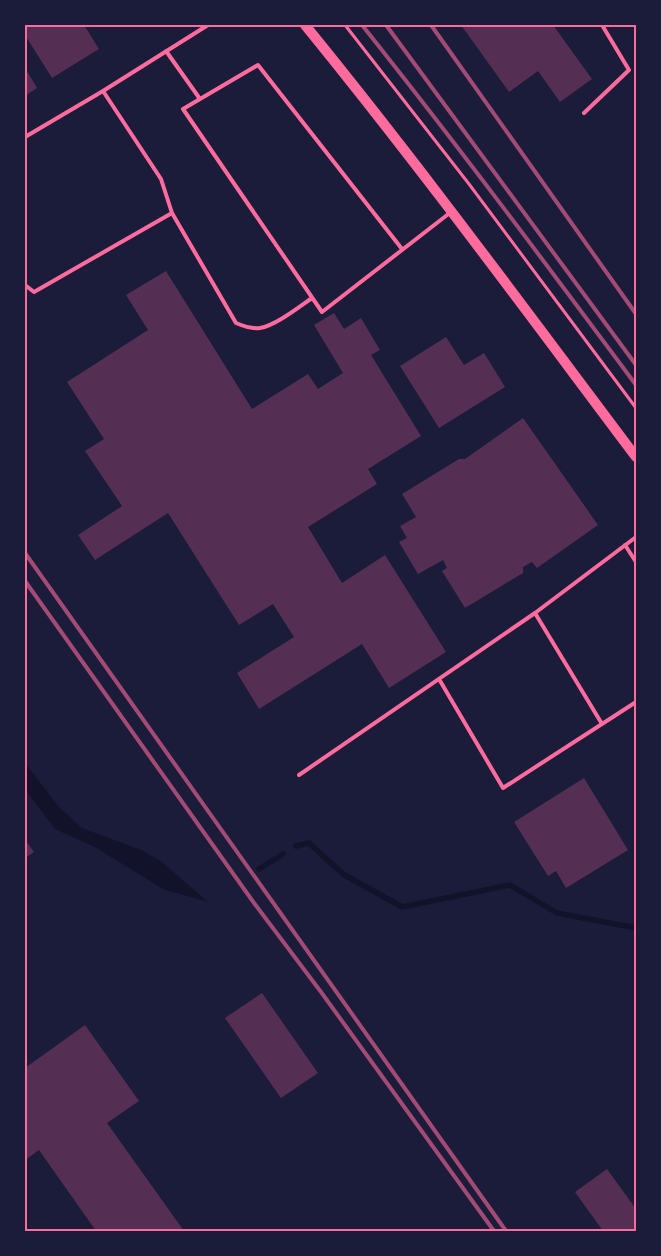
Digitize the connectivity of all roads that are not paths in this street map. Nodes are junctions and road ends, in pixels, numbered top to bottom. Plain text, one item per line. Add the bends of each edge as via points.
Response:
1 (208, 25) edge
2 (305, 25) edge
3 (602, 25) edge
4 (166, 51) junction
5 (103, 91) junction
6 (200, 99) junction
7 (584, 113) dead end
8 (25, 137) edge
9 (451, 211) junction
10 (172, 213) junction
11 (402, 249) junction
12 (25, 285) edge
13 (312, 298) junction
14 (636, 457) edge
15 (636, 537) edge
16 (625, 545) junction
17 (636, 562) edge
18 (535, 613) junction
19 (439, 679) junction
20 (636, 702) edge
21 (602, 724) junction
22 (299, 775) dead end

1 - 4 lane
2 - 9 main road
3 - 7 lane via 629,70
4 - 5 lane
4 - 6 lane
5 - 8 lane
5 - 10 lane via 161,179
6 - 11 lane via 258,65
6 - 13 lane via 183,109
9 - 11 lane
9 - 14 main road
10 - 12 lane via 34,292
10 - 13 lane via 236,323 259,329
11 - 13 lane via 322,312
15 - 16 lane
16 - 17 lane
16 - 18 lane
18 - 19 lane
18 - 21 lane
19 - 21 lane via 503,788
19 - 22 lane
20 - 21 lane

